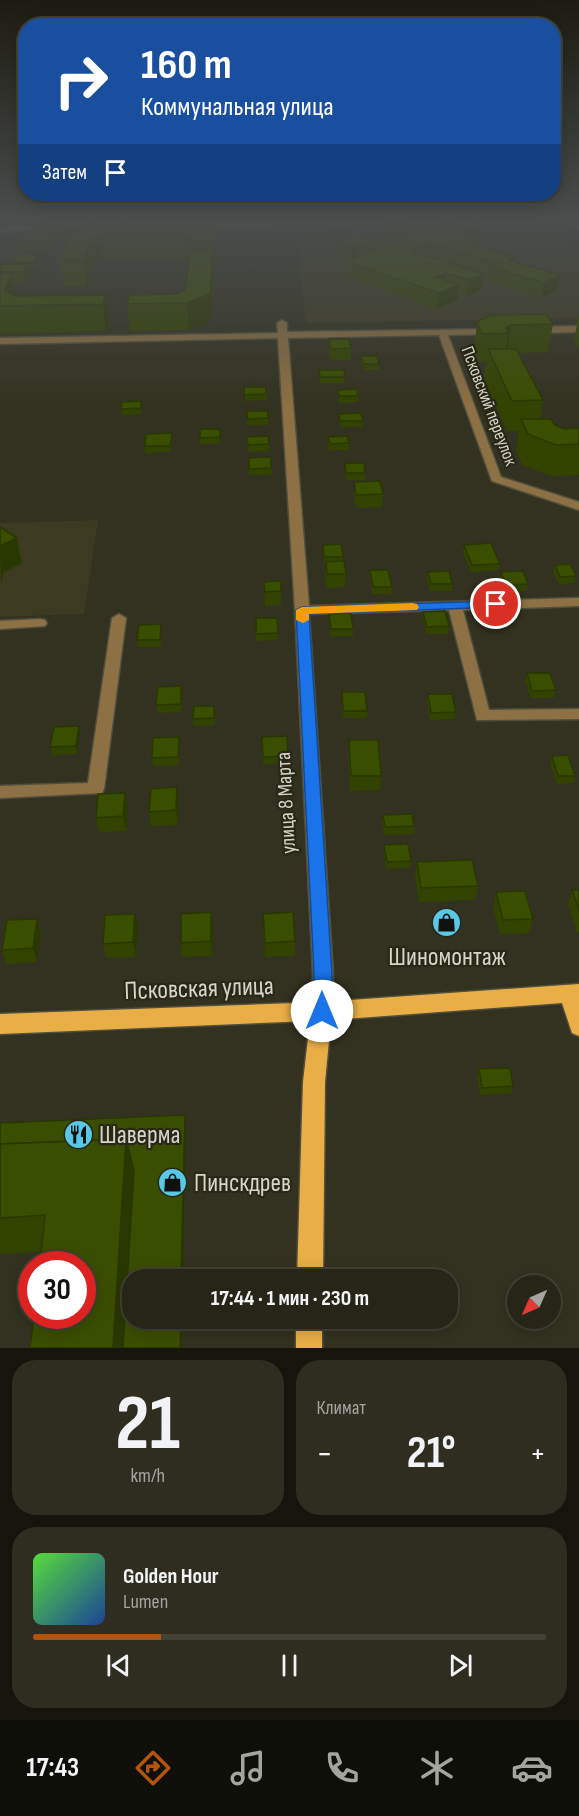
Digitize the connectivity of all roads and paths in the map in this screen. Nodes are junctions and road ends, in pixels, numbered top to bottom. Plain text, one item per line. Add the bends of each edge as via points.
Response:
1 (283, 329) junction
2 (579, 329) edge
3 (502, 330) edge
4 (526, 330) edge
5 (442, 331) junction
6 (0, 340) edge
7 (579, 506) edge
8 (579, 602) edge
9 (455, 606) junction
10 (302, 610) junction
11 (119, 618) dead end
12 (40, 623) dead end
13 (0, 625) edge
14 (579, 714) edge
15 (0, 792) edge
16 (574, 993) edge
17 (322, 1011) junction
18 (0, 1024) edge
19 (579, 1026) edge
20 (310, 1269) edge
21 (309, 1329) edge
22 (309, 1348) edge

1 - 5 street
1 - 6 street
1 - 10 street, улица 8 Марта
2 - 4 street
3 - 5 street
5 - 7 street, Псковский переулок via 496,479
8 - 9 street
9 - 10 street
9 - 14 street via 483,716
10 - 17 street, улица 8 Марта
11 - 15 street via 96,789
12 - 13 street
16 - 17 main road, Псковская улица
16 - 19 main road
17 - 18 main road, Псковская улица
17 - 20 main road, улица 8 Марта via 314,1082
21 - 22 main road

